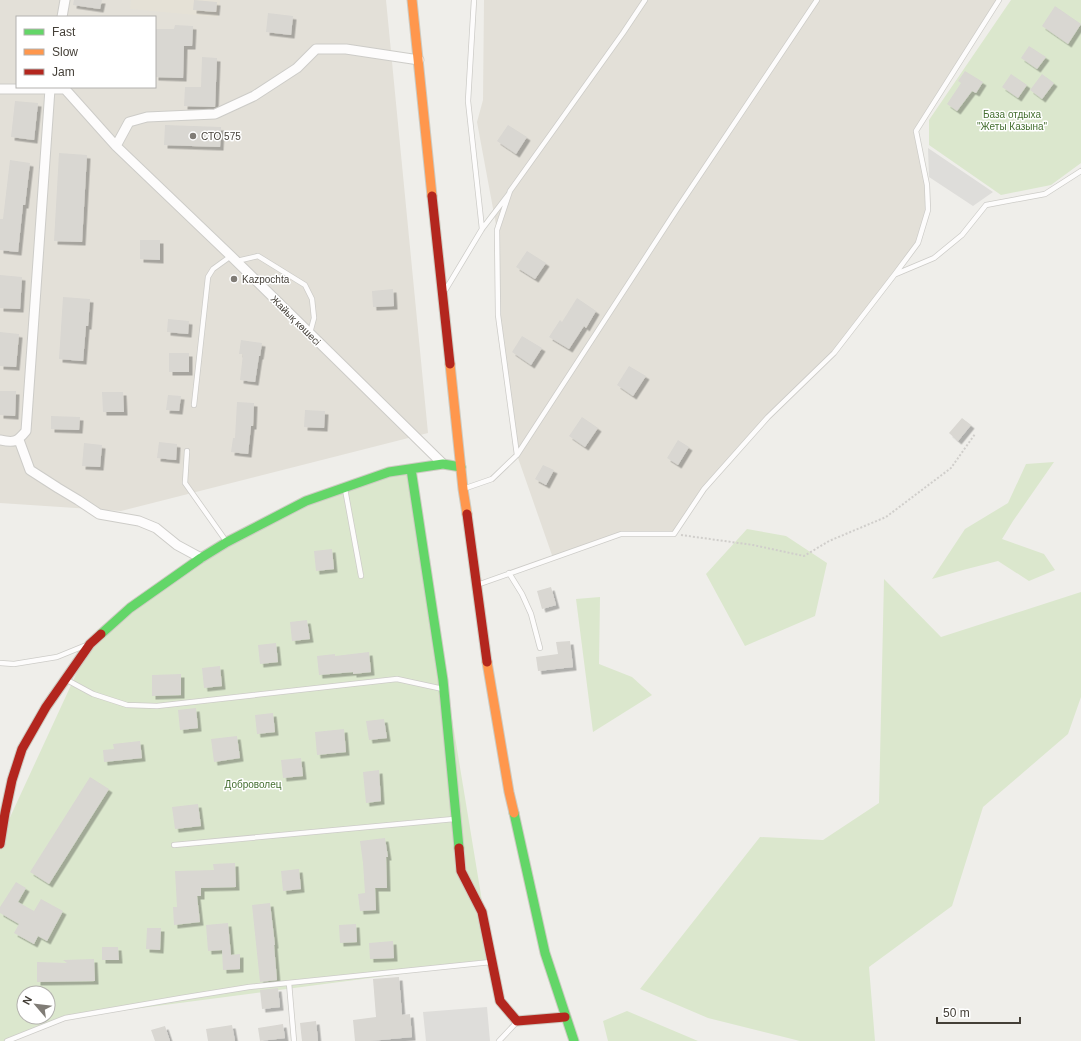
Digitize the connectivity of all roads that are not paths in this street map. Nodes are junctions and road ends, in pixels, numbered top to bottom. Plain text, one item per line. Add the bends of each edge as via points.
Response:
1 (65, 0) edge
2 (412, 0) edge
3 (474, 0) edge
4 (645, 0) edge
5 (817, 0) edge
6 (999, 0) edge
7 (62, 16) edge
8 (419, 60) junction
9 (64, 88) edge
10 (0, 89) edge
11 (50, 89) junction
12 (116, 146) junction
13 (1081, 171) edge
14 (510, 192) junction
15 (482, 229) junction
16 (234, 259) junction
17 (895, 274) junction
18 (443, 294) junction
19 (310, 333) junction
20 (194, 405) dead end
21 (0, 440) edge
22 (19, 440) junction
23 (187, 452) dead end
24 (517, 456) junction
25 (444, 464) junction
26 (461, 467) junction
27 (411, 469) junction
28 (345, 487) junction
29 (463, 489) junction
30 (227, 542) junction
31 (201, 558) junction
32 (509, 573) junction
33 (361, 576) dead end
34 (477, 585) junction
35 (90, 644) junction
36 (540, 648) dead end
37 (0, 663) edge
38 (65, 679) junction
39 (444, 690) junction
40 (456, 818) junction
41 (0, 844) edge
42 (174, 845) dead end
43 (492, 962) junction
44 (288, 983) junction
45 (565, 1017) junction
46 (517, 1021) junction
47 (7, 1041) edge
48 (294, 1041) edge
49 (498, 1041) edge
50 (574, 1041) edge

1 - 7 street
2 - 8 street
3 - 15 lane via 468,101
4 - 14 lane
5 - 24 lane via 677,209
6 - 17 lane via 916,131 927,185 928,210 918,243
8 - 12 street via 346,49 316,49 297,68 267,88 215,114 147,118 129,122
8 - 18 street
9 - 11 street
9 - 12 street, Жайық көшесі
10 - 11 street
11 - 22 street via 26,431
12 - 16 street, Жайық көшесі
13 - 17 lane via 1045,194 986,205 962,235 934,258
14 - 15 lane
14 - 24 lane via 497,230 498,316
15 - 18 lane
16 - 19 street, Жайық көшесі
16 - 19 lane via 258,256 305,285 312,299 314,318
16 - 20 lane via 213,269 208,277
17 - 32 lane via 834,353 768,417 704,489 674,534 621,534
18 - 26 street
19 - 25 street, Жайық көшесі
21 - 22 street
22 - 31 street via 30,470 99,514 139,521 156,528 177,545
23 - 30 lane via 185,483
24 - 29 lane via 492,479
25 - 26 street
25 - 27 street
26 - 29 street
27 - 28 street via 389,472
27 - 39 street
28 - 30 street via 306,501
28 - 33 lane
29 - 34 street
30 - 31 street
31 - 35 street via 130,608
32 - 34 lane
32 - 36 lane via 532,614
34 - 45 street via 509,792 545,953
35 - 37 lane via 58,657 14,664
35 - 38 street
38 - 39 lane via 93,694 127,705 157,706 397,678
38 - 41 street via 22,749 12,780
39 - 40 street
40 - 42 lane
40 - 43 street via 461,871 482,912
43 - 44 lane
43 - 46 street via 500,1001
44 - 47 lane via 249,987 65,1018
44 - 48 lane
45 - 46 street
45 - 50 street
46 - 49 lane

